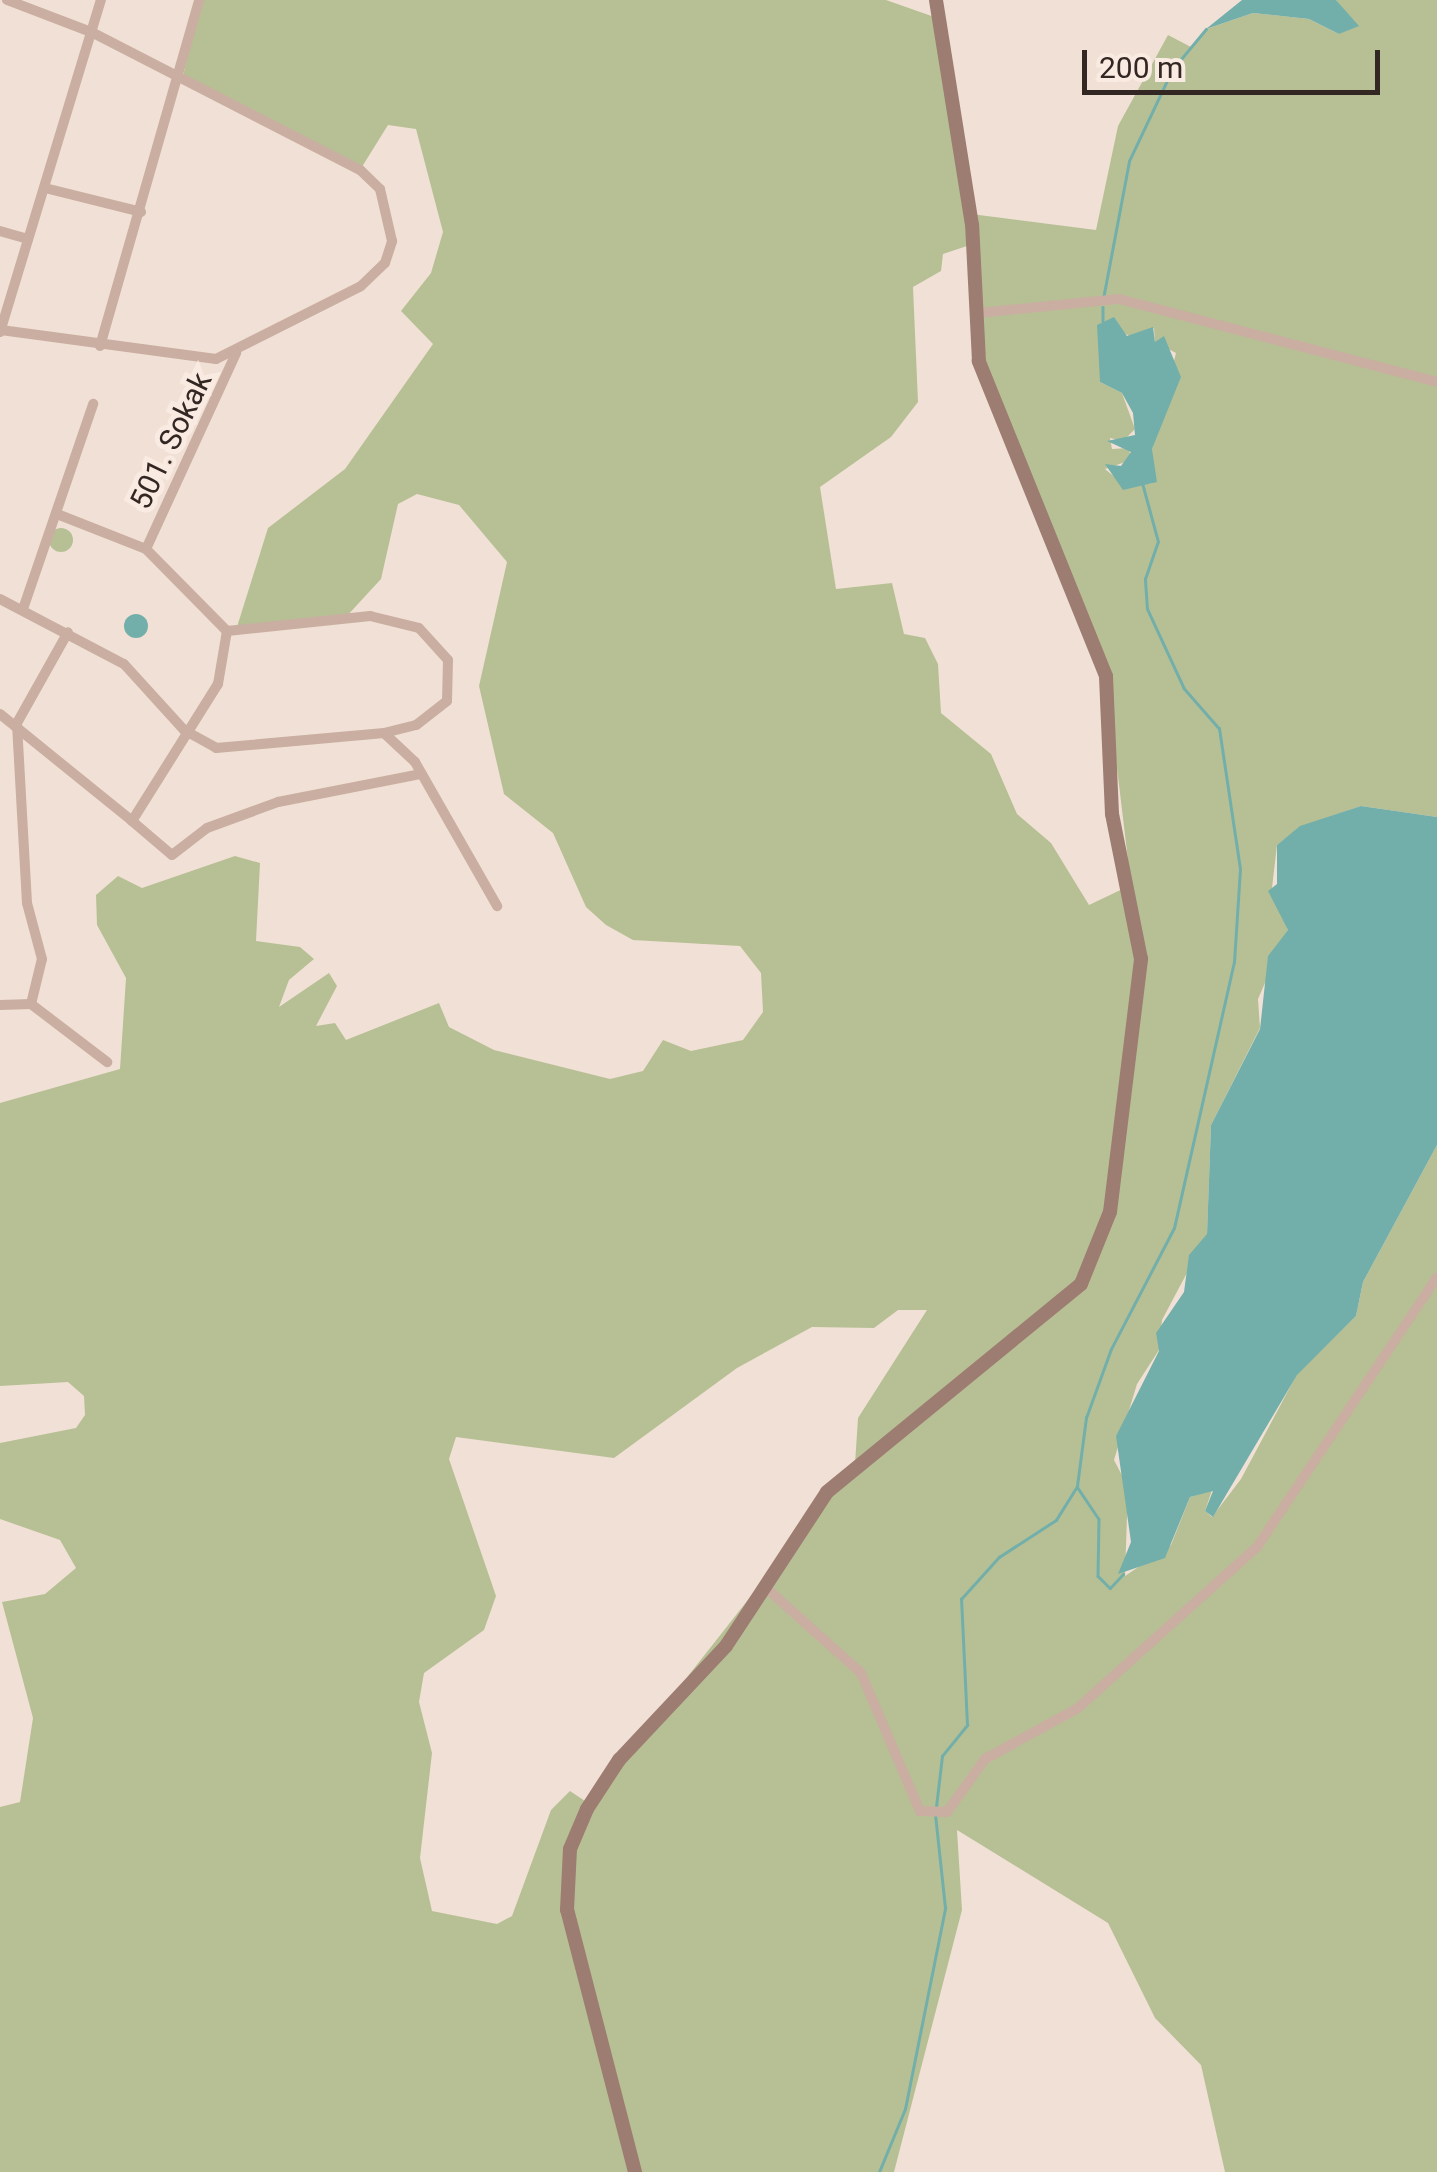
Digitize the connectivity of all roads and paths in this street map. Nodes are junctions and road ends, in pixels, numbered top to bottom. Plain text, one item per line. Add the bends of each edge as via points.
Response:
1 (7, 0) edge
2 (102, 0) edge
3 (199, 0) edge
4 (936, 0) edge
5 (91, 32) junction
6 (182, 81) junction
7 (45, 188) junction
8 (141, 212) junction
9 (0, 231) edge
10 (28, 239) junction
11 (978, 313) junction
12 (0, 331) edge
13 (100, 346) junction
14 (236, 353) junction
15 (1437, 382) edge
16 (93, 404) dead end
17 (57, 514) junction
18 (146, 549) junction
19 (0, 598) edge
20 (23, 609) junction
21 (227, 631) junction
22 (68, 632) junction
23 (0, 714) edge
24 (18, 723) junction
25 (184, 730) junction
26 (384, 733) junction
27 (421, 774) junction
28 (132, 821) junction
29 (497, 906) dead end
30 (31, 1004) junction
31 (0, 1006) edge
32 (108, 1062) dead end
33 (1437, 1278) edge
34 (764, 1586) junction
35 (635, 2172) edge

1 - 5 street
2 - 5 street
3 - 6 street
4 - 11 street
5 - 6 street
5 - 7 street
6 - 8 street
6 - 14 street via 370,178 392,240 374,278
7 - 8 street
7 - 10 street
8 - 13 street
9 - 10 street
10 - 12 street
11 - 15 street via 1119,299
11 - 34 street via 989,390 1106,676 1112,814 1140,960 1110,1212 1081,1284 855,1464
12 - 13 street
13 - 14 street via 194,358
14 - 18 street, 501. Sokak
16 - 17 street
17 - 18 street
17 - 20 street
18 - 21 street
19 - 20 street
20 - 22 street
21 - 25 street via 218,684
21 - 26 street via 370,616 419,628 448,660 447,701 416,725
22 - 24 street
22 - 25 street via 124,664
23 - 24 street
24 - 28 street
24 - 30 street via 26,903 42,959
25 - 26 street via 232,749 344,730
25 - 28 street
26 - 27 street
27 - 28 street via 278,802 208,828 172,856
27 - 29 street
30 - 31 street
30 - 32 street
33 - 34 street via 1257,1547 1078,1708 985,1759 954,1807 926,1816 861,1673
34 - 35 street via 726,1646 600,1785 570,1849 576,1954

